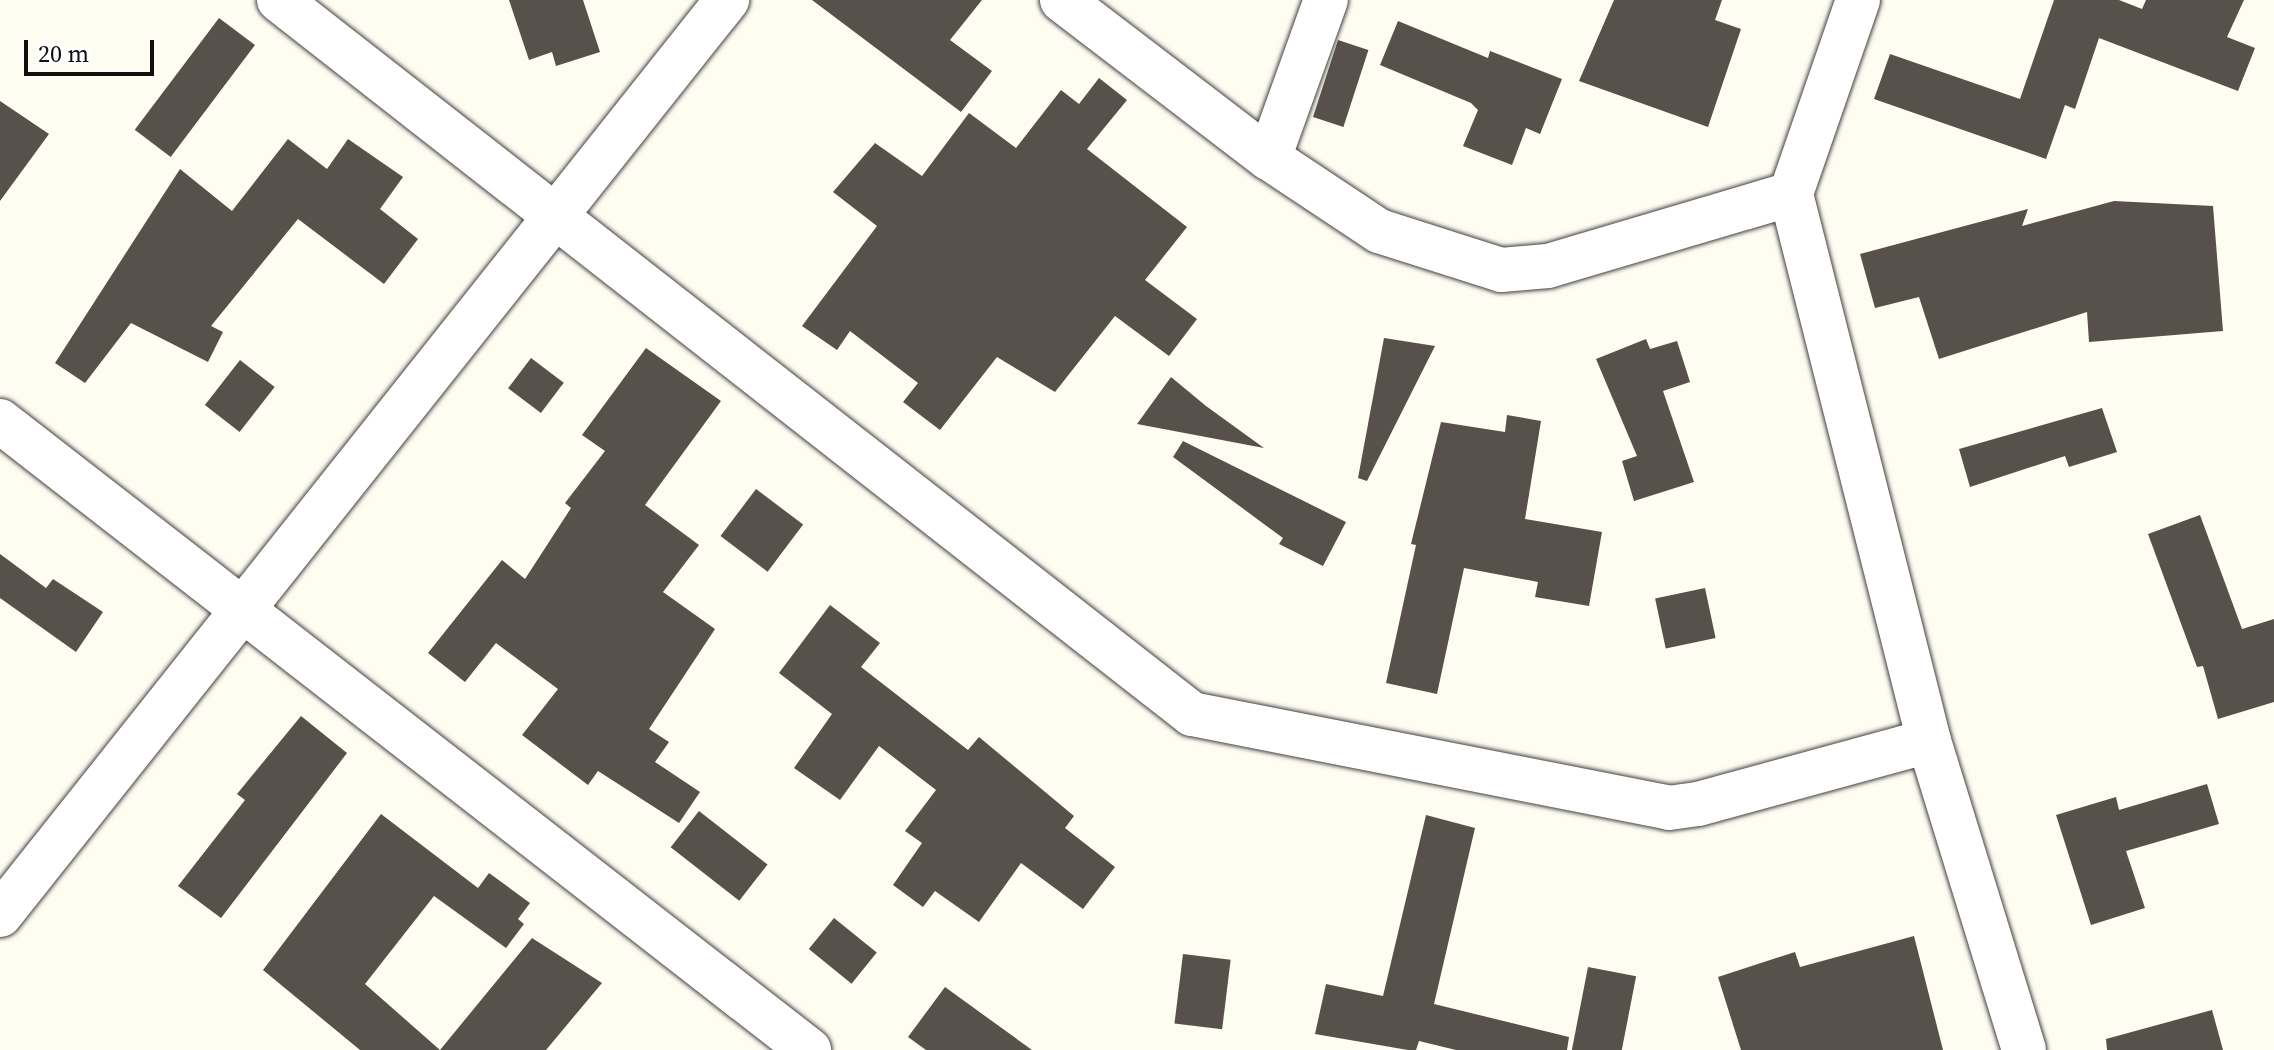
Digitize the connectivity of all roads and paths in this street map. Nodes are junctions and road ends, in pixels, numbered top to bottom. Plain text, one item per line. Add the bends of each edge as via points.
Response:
1 (279, 0) edge
2 (727, 0) edge
3 (1062, 0) edge
4 (1326, 0) edge
5 (1858, 0) edge
6 (1269, 158) junction
7 (1791, 194) junction
8 (554, 217) junction
9 (0, 421) edge
10 (242, 611) junction
11 (1929, 741) junction
12 (0, 915) edge
13 (809, 1050) edge
14 (2024, 1050) edge

1 - 8 street
2 - 8 street
3 - 6 street
4 - 6 street
5 - 7 street
6 - 7 street via 1393,239 1521,272
7 - 11 street
8 - 10 street
8 - 11 street via 1192,714 1669,808
9 - 10 street
10 - 12 street
10 - 13 street
11 - 14 street

